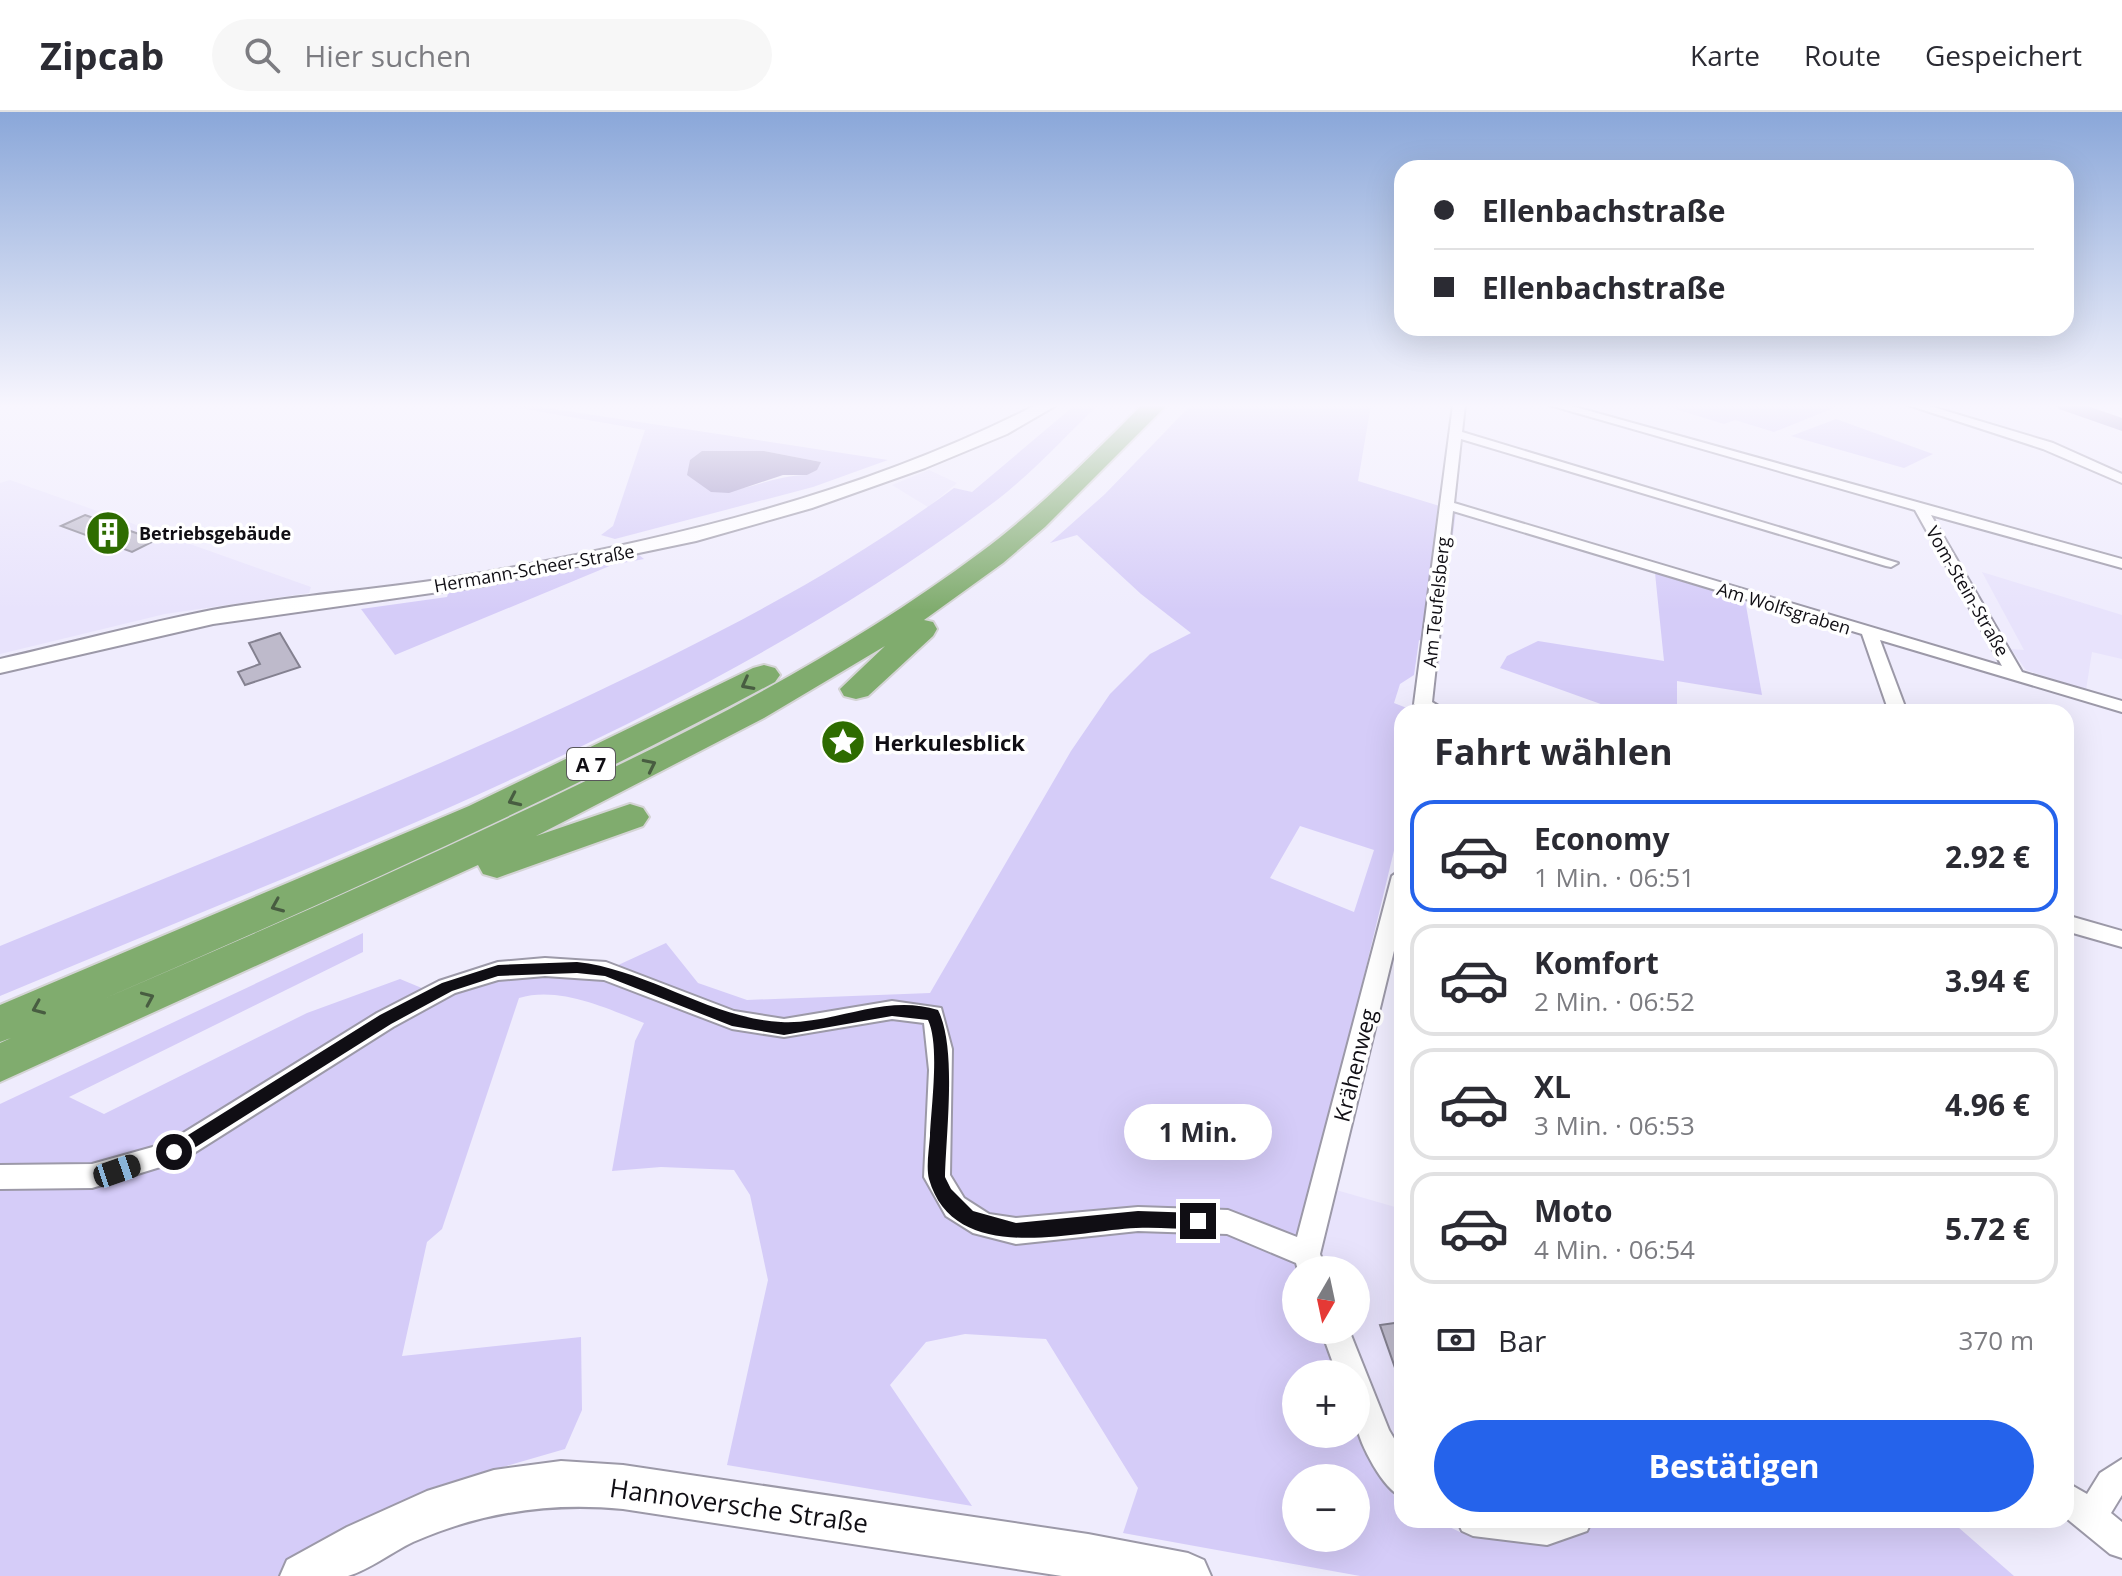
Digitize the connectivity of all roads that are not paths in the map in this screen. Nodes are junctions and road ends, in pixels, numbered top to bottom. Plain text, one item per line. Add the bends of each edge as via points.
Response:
1 (891, 473) edge
2 (1053, 473) edge
3 (1088, 473) edge
4 (1451, 473) edge
5 (1589, 473) edge
6 (1795, 473) edge
7 (1447, 505) junction
8 (1921, 509) junction
9 (992, 557) junction
10 (1891, 563) dead end
11 (2122, 564) edge
12 (1870, 634) junction
13 (0, 666) edge
14 (2015, 674) junction
15 (856, 689) dead end
16 (1431, 704) edge
17 (1895, 704) edge
18 (2122, 707) edge
19 (630, 817) dead end
20 (1394, 909) edge
21 (327, 919) junction
22 (2074, 925) edge
23 (2122, 939) edge
24 (0, 1024) edge
25 (0, 1063) edge
26 (0, 1177) edge
27 (1297, 1256) edge
28 (1310, 1256) edge
29 (1370, 1420) edge
30 (1394, 1468) edge
31 (2122, 1475) edge
32 (2079, 1507) edge
33 (2122, 1542) edge
34 (303, 1576) edge
35 (1188, 1576) edge

1 - 13 main road, Hermann-Scheer-Straße via 661,544 468,582 213,617
2 -> 24 highway, A 7 via 964,547 770,672 466,822
3 - 9 highway, A 7
4 - 7 street, Am Teufelsberg
5 - 10 street
6 - 8 street
7 - 12 street, Am Wolfsgraben
7 - 16 street, Am Teufelsberg
8 - 11 street
8 - 14 street, Vom-Stein-Straße
9 - 15 highway
21 -> 9 highway, A 7 via 703,738 900,622
12 - 14 street, Am Wolfsgraben
12 - 17 street
14 - 18 street, Am Wolfsgraben
19 - 21 highway
20 - 28 street, Krähenweg
25 -> 21 highway, A 7
22 - 23 street
26 - 27 street via 92,1176 174,1152 447,987 498,971 577,967 606,971 732,1020 784,1028 892,1010 933,1015 940,1049 937,1177 955,1207 982,1224 1016,1231 1138,1219 1228,1222
29 - 30 street
31 - 32 street
32 - 33 street
34 - 35 main road, Hannoversche Straße via 356,1547 481,1497 560,1483 637,1489

